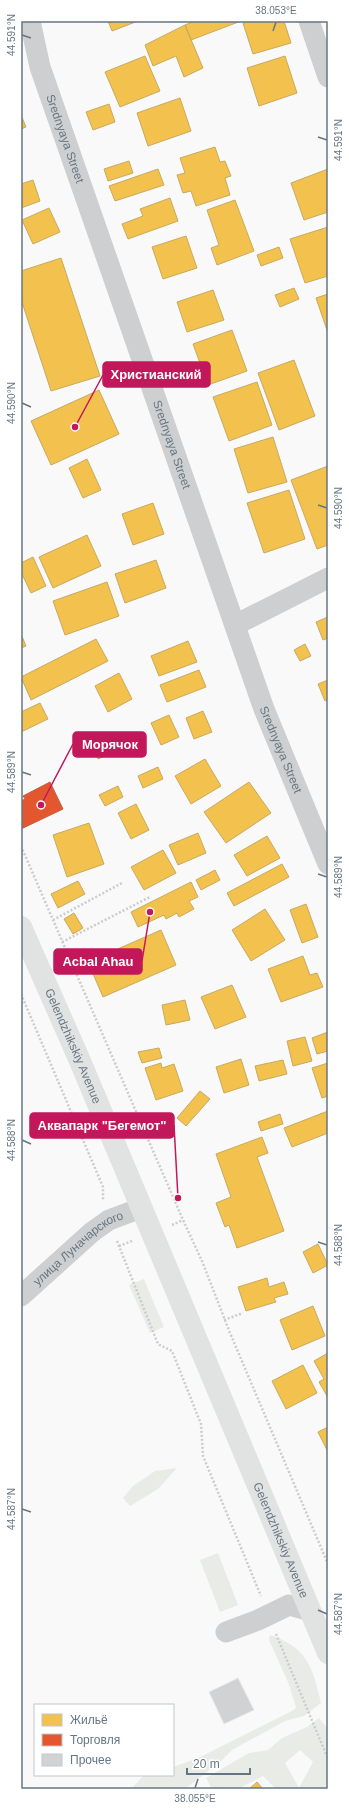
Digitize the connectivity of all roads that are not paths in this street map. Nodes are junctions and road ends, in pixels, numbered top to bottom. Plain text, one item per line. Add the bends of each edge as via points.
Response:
1 (30, 21) edge
2 (309, 21) edge
3 (328, 76) edge
4 (328, 578) edge
5 (235, 625) junction
6 (328, 864) edge
7 (21, 927) edge
8 (141, 1208) junction
9 (21, 1296) edge
10 (310, 1611) junction
11 (226, 1632) dead end
12 (328, 1653) edge

1 - 5 street, Srednyaya Street via 40,67
2 - 3 street
4 - 5 street
5 - 6 street, Srednyaya Street via 264,709
7 - 8 main road, Gelendzhikskiy Avenue
8 - 9 street, улица Луначарского via 109,1220 92,1232
8 - 10 main road, Gelendzhikskiy Avenue
10 - 11 street via 289,1605
10 - 12 main road, Gelendzhikskiy Avenue

